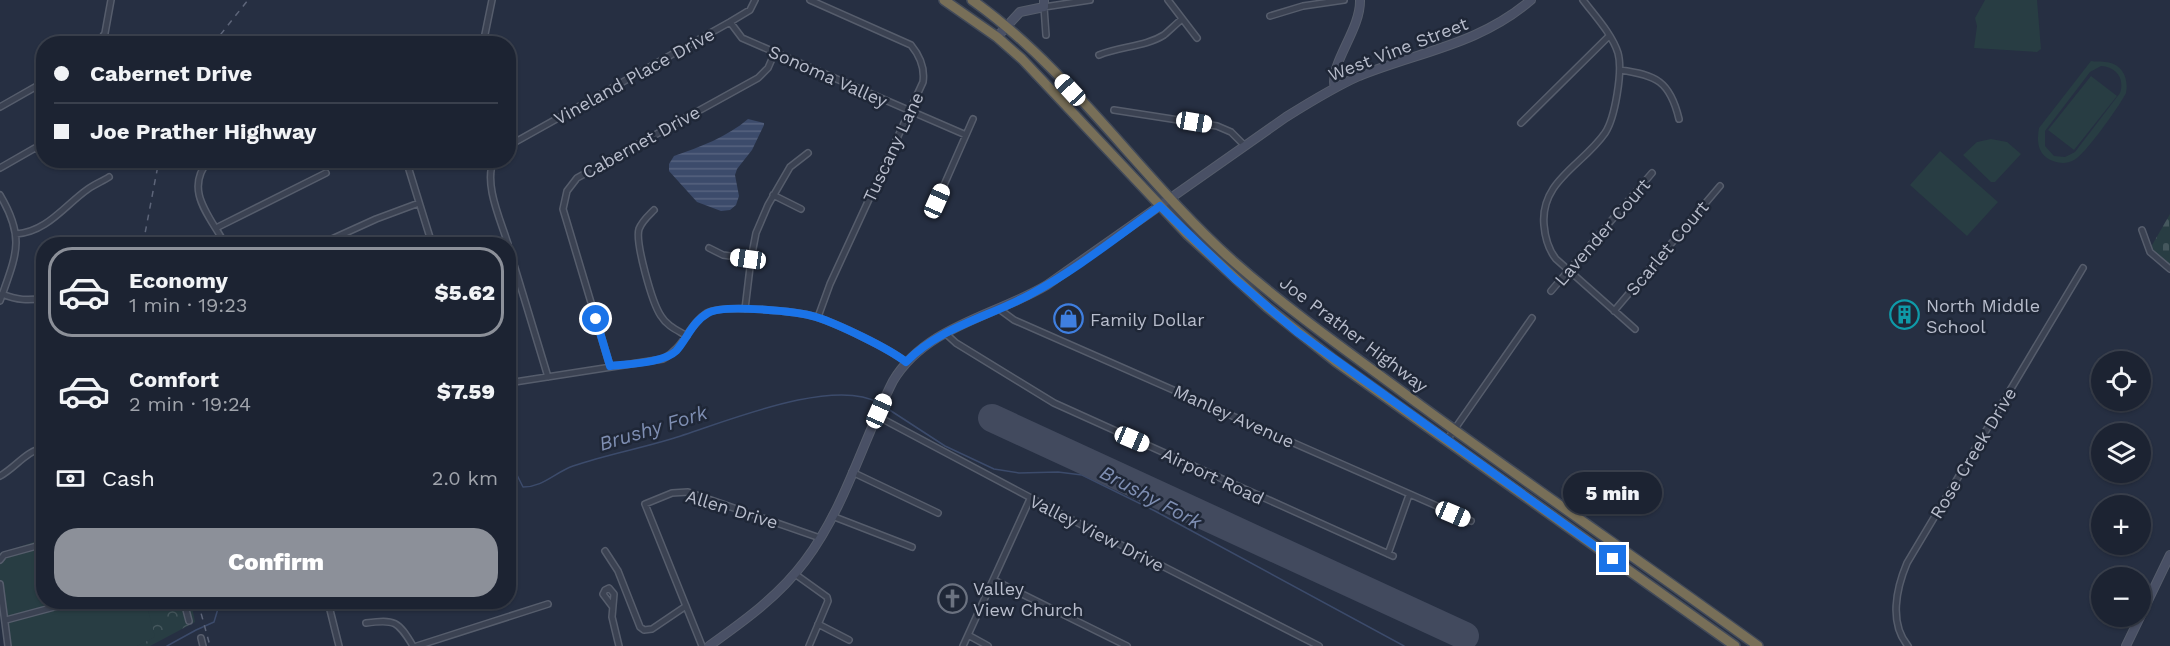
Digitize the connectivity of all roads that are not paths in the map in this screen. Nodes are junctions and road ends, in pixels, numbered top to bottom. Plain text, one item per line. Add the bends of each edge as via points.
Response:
1 (111, 0) edge
2 (492, 0) edge
3 (755, 0) edge
4 (810, 0) edge
5 (944, 0) edge
6 (972, 0) edge
7 (1090, 0) edge
8 (1168, 0) edge
9 (1344, 0) edge
10 (1360, 0) edge
11 (1531, 0) edge
12 (1583, 0) edge
13 (1044, 3) edge
14 (1302, 3) edge
15 (1270, 15) dead end
16 (1182, 19) junction
17 (730, 22) junction
18 (1006, 25) junction
19 (1046, 35) dead end
20 (103, 36) edge
21 (485, 36) edge
22 (1610, 36) junction
23 (997, 37) junction
24 (1197, 38) dead end
25 (775, 52) junction
26 (1099, 55) dead end
27 (1620, 70) junction
28 (36, 87) edge
29 (1335, 88) junction
30 (0, 107) edge
31 (1114, 110) dead end
32 (909, 111) junction
33 (973, 119) dead end
34 (1679, 119) dead end
35 (1521, 123) dead end
36 (966, 135) junction
37 (516, 142) edge
38 (1245, 146) junction
39 (36, 148) edge
40 (808, 153) dead end
41 (0, 168) edge
42 (203, 168) edge
43 (408, 168) edge
44 (490, 168) edge
45 (326, 173) dead end
46 (1652, 173) dead end
47 (110, 177) dead end
48 (1720, 186) dead end
49 (0, 195) edge
50 (773, 195) junction
51 (1172, 198) junction
52 (937, 201) dead end
53 (419, 203) junction
54 (1160, 206) junction
55 (801, 209) dead end
56 (654, 210) dead end
57 (216, 228) junction
58 (2142, 230) dead end
59 (16, 234) junction
60 (221, 237) edge
61 (336, 237) edge
62 (430, 237) edge
63 (506, 237) edge
64 (709, 248) dead end
65 (751, 259) junction
66 (2083, 268) dead end
67 (2170, 269) edge
68 (1569, 270) junction
69 (516, 271) edge
70 (1551, 291) dead end
71 (1, 298) edge
72 (36, 300) edge
73 (745, 309) junction
74 (999, 309) junction
75 (1614, 311) junction
76 (818, 317) junction
77 (1532, 318) dead end
78 (1635, 329) dead end
79 (945, 333) junction
80 (687, 336) junction
81 (906, 362) junction
82 (610, 366) junction
83 (548, 376) junction
84 (516, 382) edge
85 (878, 413) junction
86 (1454, 430) junction
87 (1447, 440) junction
88 (36, 451) edge
89 (852, 472) junction
90 (0, 476) edge
91 (1409, 495) junction
92 (1030, 499) junction
93 (938, 513) dead end
94 (832, 516) junction
95 (1471, 521) dead end
96 (820, 538) junction
97 (36, 546) edge
98 (912, 547) dead end
99 (605, 551) dead end
100 (2170, 555) edge
101 (0, 560) edge
102 (795, 574) junction
103 (994, 580) junction
104 (0, 584) edge
105 (548, 604) dead end
106 (612, 606) dead end
107 (686, 606) junction
108 (47, 609) edge
109 (186, 609) edge
110 (330, 609) edge
111 (6, 620) junction
112 (189, 621) dead end
113 (366, 624) dead end
114 (818, 624) junction
115 (969, 635) junction
116 (201, 638) dead end
117 (849, 640) dead end
118 (1316, 645) edge
119 (8, 646) edge
120 (203, 646) edge
121 (339, 646) edge
122 (415, 646) edge
123 (620, 646) edge
124 (702, 646) edge
125 (709, 646) edge
126 (809, 646) edge
127 (963, 646) edge
128 (988, 646) edge
129 (1127, 646) edge
130 (1735, 646) edge
131 (1758, 646) edge
132 (1908, 646) edge
133 (2126, 646) edge

1 - 20 street
2 - 21 street
3 - 17 street, Vineland Place Drive via 750,10
4 - 32 street, Tuscany Lane via 911,45 924,73
5 - 23 highway, Joe Prather Highway
6 - 18 highway, Joe Prather Highway
7 - 13 street
8 - 16 street
9 - 14 street
10 - 29 main road via 1357,24 1334,78
11 - 29 main road, West Vine Street via 1485,32
12 - 22 street
13 - 18 main road via 1020,12
13 - 19 street
14 - 15 street
16 - 24 street
16 - 26 street via 1147,42
17 - 25 street, Sonoma Valley via 742,38
17 - 37 street, Vineland Place Drive
18 - 23 main road
18 - 51 highway, Joe Prather Highway
22 - 27 street via 1619,55
22 - 35 street
23 - 54 highway, Joe Prather Highway via 1039,75
25 - 32 street, Sonoma Valley
25 - 82 street, Cabernet Drive via 758,78 576,178 567,191 563,208
27 - 34 street via 1662,82
27 - 68 street via 1606,131 1560,179 1546,202 1546,239 1552,254
28 - 30 street
29 - 38 main road, West Vine Street
31 - 38 street via 1217,126 1231,132
32 - 36 street, Sonoma Valley
32 - 76 street, Tuscany Lane
33 - 36 street
36 - 52 street
38 - 51 main road, West Vine Street
39 - 41 street
40 - 50 street via 790,167
42 - 57 street via 197,191
43 - 53 street
44 - 63 street
45 - 57 street
46 - 68 street, Lavender Court
47 - 59 street via 89,188 46,224 29,233
48 - 75 street, Scarlet Court
49 - 59 street via 15,223
50 - 55 street
50 - 65 street via 756,233
51 - 54 main road, West Vine Street
51 - 86 highway, Joe Prather Highway via 1251,275
53 - 61 street
53 - 62 street
54 - 74 main road, West Vine Street via 1054,280
54 - 87 highway, Joe Prather Highway via 1267,307
56 - 80 street via 644,219 638,244 656,308 670,327
57 - 60 street
58 - 67 street via 2150,252
59 - 71 street via 15,256
64 - 65 street via 723,255
65 - 73 street
66 - 132 street, Rose Creek Drive via 1904,571 1896,603 1899,626
68 - 70 street, Lavender Court
68 - 75 street
69 - 83 street
71 - 72 street
73 - 76 street
73 - 80 street via 709,312 696,321
74 - 79 main road, West Vine Street
74 - 91 street, Manley Avenue via 1014,320
75 - 78 street
76 - 81 street
77 - 86 street
79 - 81 main road, West Vine Street
79 - 91 street, Airport Road via 1054,403 1391,555
80 - 82 street via 675,352 663,359
81 - 85 main road, West Vine Street
82 - 83 street
83 - 84 street
85 - 89 main road, West Vine Street
85 - 92 street, Valley View Drive
86 - 87 street
86 - 131 highway, Joe Prather Highway
87 - 130 highway, Joe Prather Highway
88 - 90 street
89 - 93 street
89 - 94 main road, West Vine Street
91 - 95 street, Manley Avenue
92 - 103 street
92 - 118 street, Valley View Drive
94 - 96 main road, West Vine Street
94 - 98 street
96 - 102 main road, West Vine Street
96 - 107 street, Allen Drive via 688,492 672,493 645,504
97 - 101 street via 4,555
99 - 107 street via 644,630 656,627
100 - 133 main road
102 - 114 street via 827,597
102 - 125 main road, West Vine Street via 757,610
103 - 115 street
103 - 129 street
104 - 111 street
105 - 122 street
106 - 123 street
107 - 124 street
108 - 111 street
109 - 112 street
110 - 121 street
111 - 119 street
113 - 122 street via 392,621
114 - 117 street
114 - 126 street
115 - 127 street
115 - 128 street
116 - 120 street

